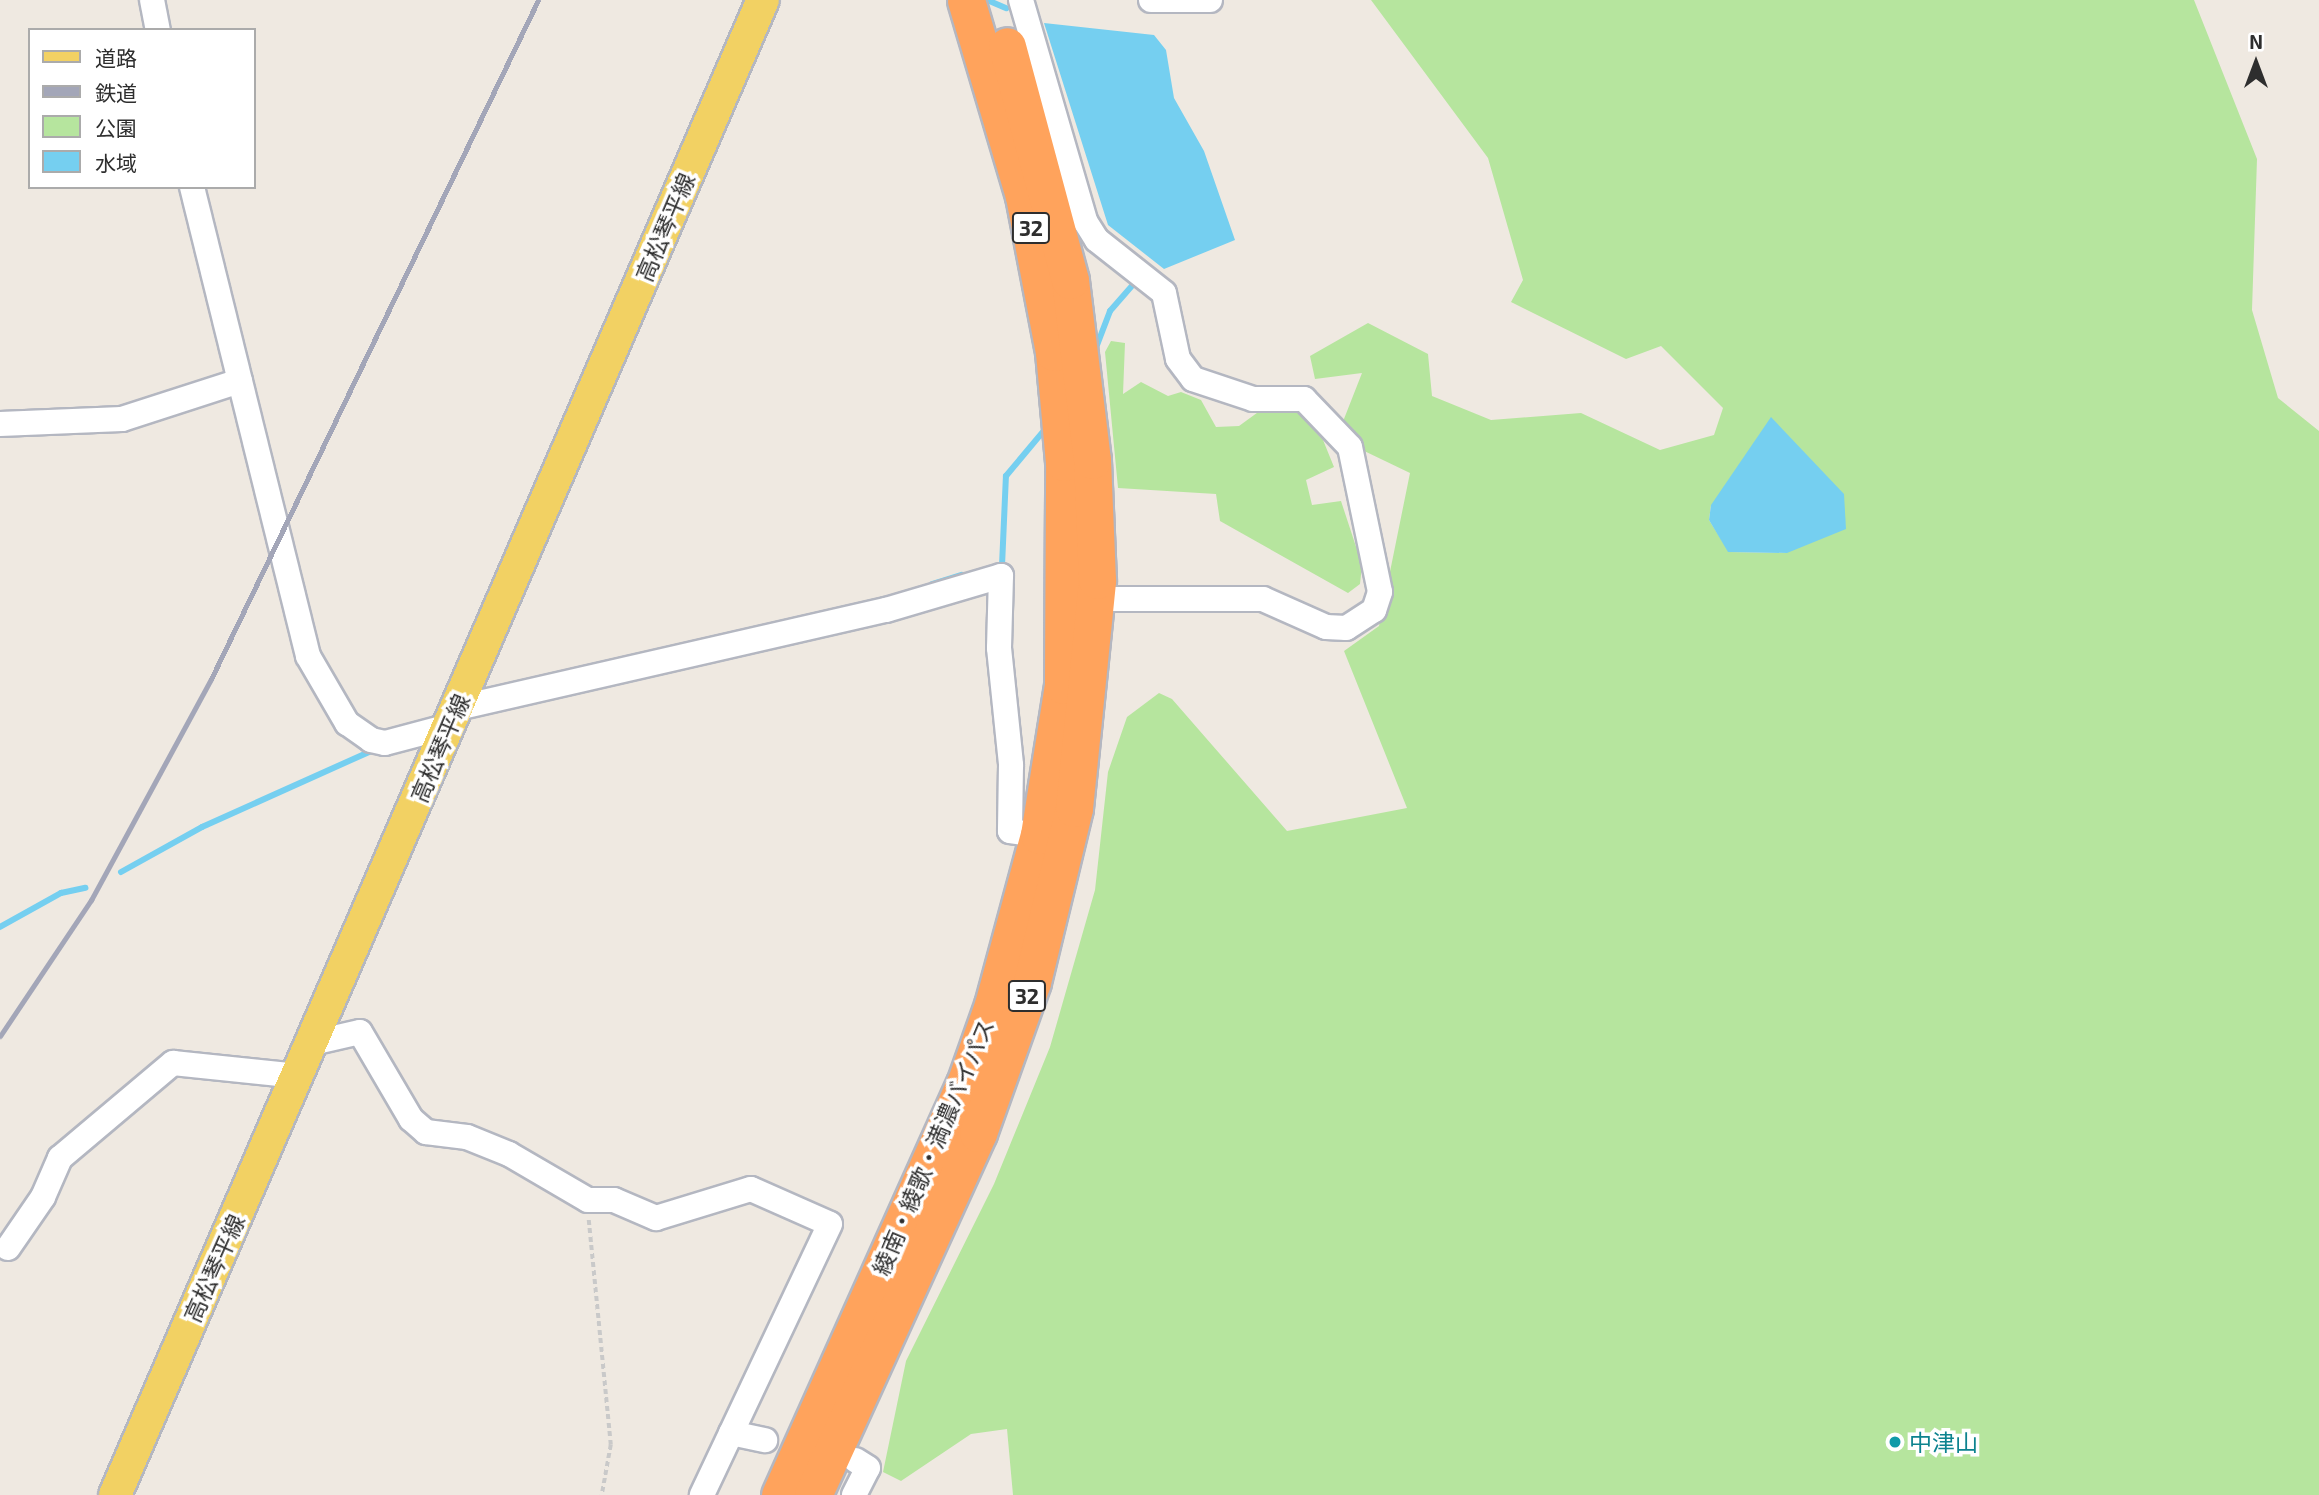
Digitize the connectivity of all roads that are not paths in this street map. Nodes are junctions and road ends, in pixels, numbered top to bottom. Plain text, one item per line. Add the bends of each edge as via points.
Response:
1 (152, 0) edge
2 (763, 0) edge
3 (966, 0) edge
4 (991, 0) edge
5 (1021, 0) edge
6 (1151, 0) edge
7 (1210, 0) edge
8 (158, 28) edge
9 (192, 189) edge
10 (240, 381) junction
11 (0, 425) edge
12 (1078, 461) junction
13 (1096, 599) junction
14 (453, 717) junction
15 (1039, 835) junction
16 (312, 1043) junction
17 (298, 1076) junction
18 (8, 1248) dead end
19 (731, 1433) junction
20 (765, 1440) dead end
21 (855, 1460) dead end
22 (115, 1495) edge
23 (702, 1495) edge
24 (780, 1495) edge
25 (813, 1495) edge
26 (853, 1495) edge

1 - 8 street
2 - 14 main road, 高松琴平線
3 - 12 highway, 綾南・綾歌・満濃バイパス / 32 via 1043,284
4 - 12 highway, 綾南・綾歌・満濃バイパス / 32 via 1027,107 1070,280
5 - 13 street via 1085,221 1164,293 1178,359 1193,379 1253,398 1304,398 1350,447 1380,592 1374,610 1346,628 1326,627 1263,599
6 - 7 street
9 - 10 street
10 - 11 street via 122,419
10 - 14 street via 308,656 326,692 347,723 385,743
12 - 13 highway, 綾南・綾歌・満濃バイパス / 32
12 - 15 highway, 綾南・綾歌・満濃バイパス / 32 via 1063,685
13 - 25 highway, 綾南・綾歌・満濃バイパス / 32 via 1074,808 1032,982 978,1133
14 - 15 street via 872,613 1001,576 999,648 1011,765 1010,831
14 - 16 main road, 高松琴平線
15 - 24 highway, 綾南・綾歌・満濃バイパス / 32 via 965,1084
16 - 17 main road, 高松琴平線
16 - 19 street via 360,1032 411,1119 426,1132 467,1137 509,1154 588,1200 614,1200 656,1218 751,1189 830,1224
17 - 18 street via 173,1063 60,1158 43,1197
17 - 22 main road, 高松琴平線
19 - 20 street
19 - 23 street
21 - 26 street via 868,1468

